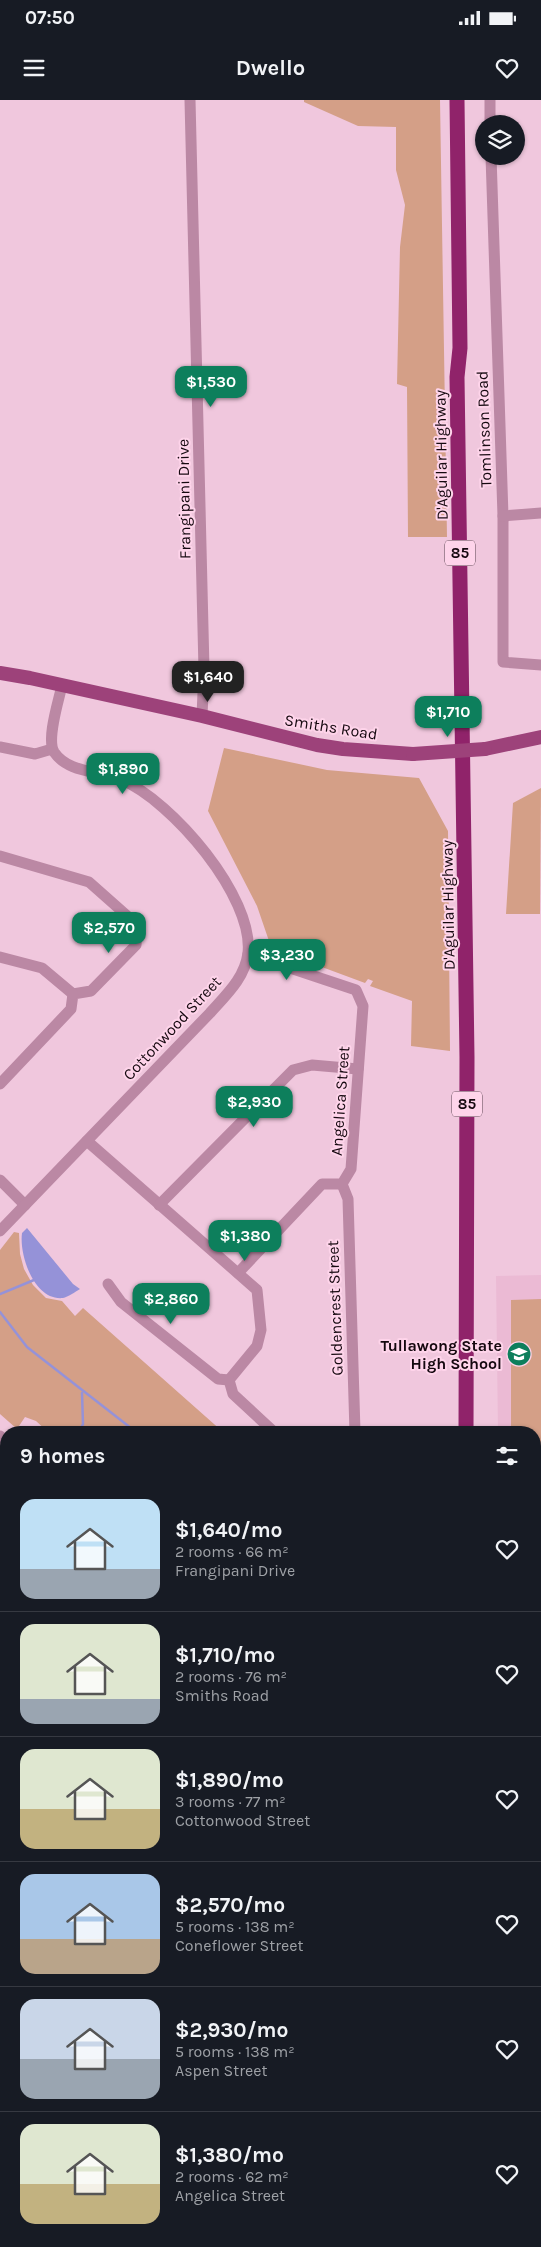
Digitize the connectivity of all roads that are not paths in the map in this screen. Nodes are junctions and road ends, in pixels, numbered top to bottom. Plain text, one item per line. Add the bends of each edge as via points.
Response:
1 (190, 100) edge
2 (451, 100) edge
3 (457, 100) edge
4 (490, 100) edge
5 (490, 115) edge
6 (491, 165) edge
7 (457, 377) junction
8 (541, 513) edge
9 (503, 516) junction
10 (541, 665) edge
11 (0, 674) edge
12 (62, 685) junction
13 (202, 716) junction
14 (541, 737) edge
15 (0, 747) edge
16 (52, 749) junction
17 (0, 856) edge
18 (248, 954) junction
19 (0, 957) edge
20 (73, 994) junction
21 (358, 1069) junction
22 (0, 1084) edge
23 (87, 1141) junction
24 (0, 1180) edge
25 (342, 1184) junction
26 (25, 1205) junction
27 (159, 1206) junction
28 (0, 1231) edge
29 (238, 1274) junction
30 (108, 1284) dead end
31 (229, 1380) junction
32 (268, 1426) edge
33 (355, 1426) edge
34 (466, 1426) edge
35 (541, 1636) edge
36 (541, 1664) edge

1 - 13 street, Frangipani Drive via 204,669
2 - 7 highway, D'Aguilar Highway / 85 via 453,337
3 - 7 highway, D'Aguilar Highway / 85 via 460,348
4 - 5 street
6 - 9 street, Tomlinson Road
7 - 34 highway, D'Aguilar Highway / 85 via 467,1057
8 - 9 street
9 - 10 street, Tomlinson Road via 503,662
11 - 12 main road, Smiths Road
12 - 13 main road, Smiths Road
12 - 16 street via 51,736
13 - 14 main road, Smiths Road, bridge via 317,745 368,752 413,754 485,748
15 - 16 street via 34,754
16 - 18 street, Cottonwood Street via 61,761 122,780 145,793 184,829 211,858 243,914
17 - 20 street via 89,882 133,921 138,932 136,945 91,991
18 - 21 street, Angelica Street via 356,990 363,1006
18 - 23 street, Cottonwood Street via 240,978 210,1013
19 - 20 street via 42,968
20 - 22 street via 71,1009
21 - 25 street, Angelica Street via 351,1169
21 - 27 street via 312,1065 293,1070
23 - 26 street, Cottonwood Street
23 - 27 street
24 - 26 street
25 - 29 street via 322,1184
25 - 33 street, Goldencrest Street via 348,1199
26 - 28 street, Cottonwood Street
27 - 29 street
29 - 31 street via 257,1290 261,1330 257,1346
30 - 31 street via 121,1302 218,1379
31 - 32 street via 233,1394
35 - 36 street

